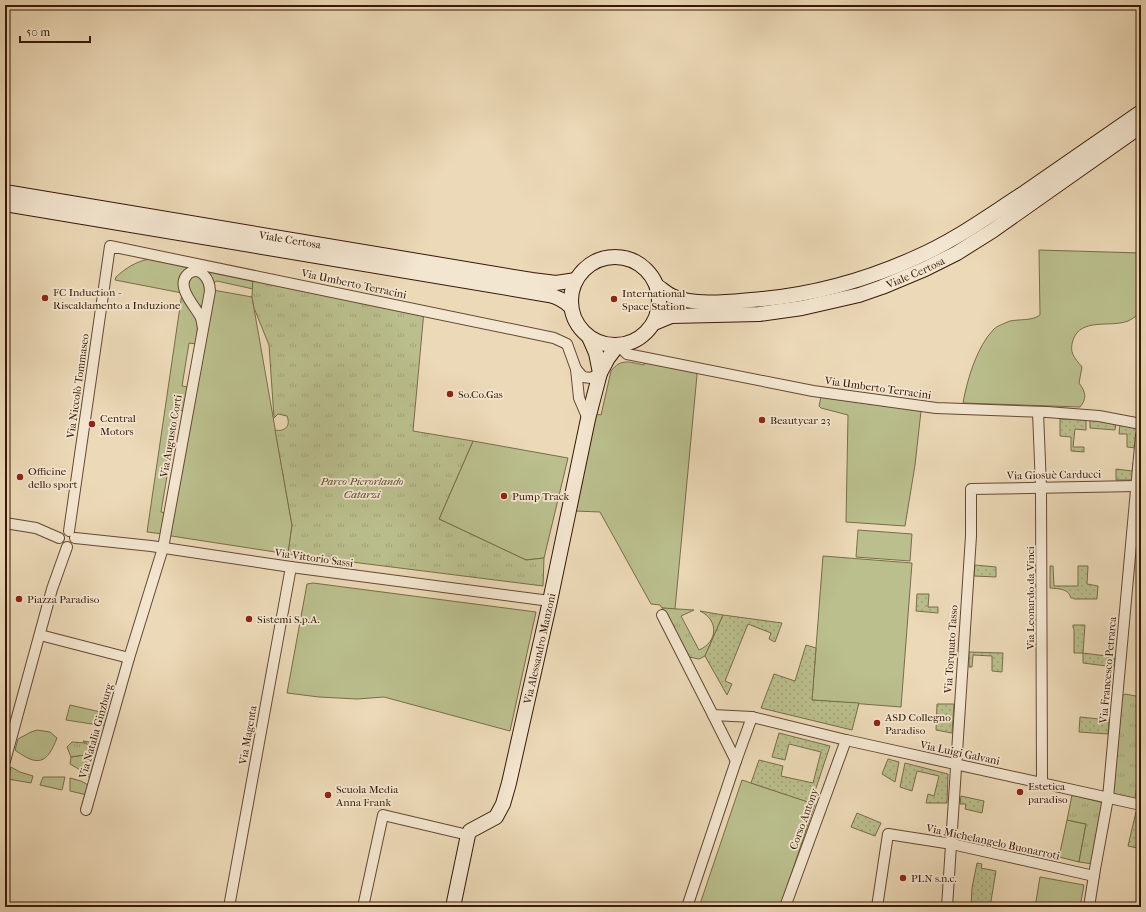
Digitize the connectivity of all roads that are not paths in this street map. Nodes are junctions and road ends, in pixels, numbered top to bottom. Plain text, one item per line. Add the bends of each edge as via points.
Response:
1 (1141, 112) edge
2 (1141, 126) edge
3 (5, 192) edge
4 (5, 204) edge
5 (110, 246) joint
6 (576, 280) junction
7 (657, 286) junction
8 (571, 307) junction
9 (654, 323) junction
10 (203, 328) junction
11 (589, 337) junction
12 (619, 351) junction
13 (576, 369) junction
14 (600, 373) junction
15 (1038, 412) junction
16 (588, 419) junction
17 (1141, 424) edge
18 (1141, 435) edge
19 (1137, 486) junction
20 (1041, 487) junction
21 (971, 489) joint
22 (5, 523) edge
23 (1137, 526) edge
24 (72, 534) junction
25 (59, 538) junction
26 (67, 547) junction
27 (163, 548) junction
28 (291, 567) junction
29 (550, 601) junction
30 (662, 615) dead end
31 (40, 634) junction
32 (129, 658) junction
33 (713, 715) junction
34 (752, 717) junction
35 (846, 740) junction
36 (5, 761) edge
37 (736, 761) junction
38 (956, 765) junction
39 (1042, 784) junction
40 (1108, 798) junction
41 (1141, 806) edge
42 (86, 810) dead end
43 (468, 835) junction
44 (952, 844) junction
45 (1094, 876) junction
46 (229, 907) edge
47 (364, 907) edge
48 (453, 907) edge
49 (687, 907) edge
50 (785, 907) edge
51 (877, 907) edge
52 (947, 907) edge
53 (1089, 907) edge

1 - 7 main road, Viale Certosa via 980,222 918,257 876,274 812,292 736,301 690,300 672,296
2 - 9 main road, Viale Certosa via 957,253 882,287 802,308 759,314 671,316
3 - 6 main road, Viale Certosa via 532,280 556,283
4 - 8 main road, Viale Certosa via 549,295 559,298
5 - 13 street, Via Umberto Terracini via 554,338 567,344
5 - 24 street, Via Niccolò Tommaseo
6 - 7 main road via 584,269 594,262 619,257 642,266
6 - 8 main road via 572,290
7 - 9 main road via 660,299
8 - 11 main road via 576,322
9 - 12 main road via 639,339
10 - 10 street, Via Augusto Corti via 210,283 204,274 194,272 184,279 184,288 201,317
10 - 27 street, Via Augusto Corti
11 - 12 main road
11 - 14 main road, Via Alessandro Manzoni via 596,353
12 - 14 main road, Via Alessandro Manzoni
12 - 15 street, Via Umberto Terracini via 813,391 936,408
13 - 14 street via 583,377 591,378
13 - 16 street, Via Umberto Terracini via 579,398
14 - 16 main road, Via Alessandro Manzoni
15 - 17 street, Via Umberto Terracini via 1099,416
15 - 20 street, Via Leonardo da Vinci
16 - 29 main road, Via Alessandro Manzoni
18 - 19 street, Via Francesco Petrarca
19 - 20 street, Via Giosuè Carducci
19 - 23 street, Via Francesco Petrarca
20 - 21 street, Via Giosuè Carducci
20 - 39 street, Via Leonardo da Vinci
21 - 38 street, Via Torquato Tasso via 971,536
22 - 25 street via 36,528
23 - 40 street, Via Francesco Petrarca
24 - 25 street via 62,532
24 - 26 street via 72,545
24 - 27 street, Via Vittorio Sassi
25 - 26 street via 60,543
26 - 31 street
27 - 28 street, Via Vittorio Sassi
27 - 32 street, Via Natalia Ginzburg
28 - 29 street, Via Vittorio Sassi
28 - 46 street, Via Magenta
29 - 43 main road, Via Alessandro Manzoni via 503,804 496,817 470,831
30 - 33 street
31 - 32 street
31 - 36 street
32 - 42 street, Via Natalia Ginzburg
33 - 34 street
33 - 37 street
34 - 35 street, Via Luigi Galvani
34 - 37 street
35 - 38 street, Via Luigi Galvani
35 - 50 street, Corso Antony
37 - 49 street
38 - 39 street, Via Luigi Galvani
38 - 44 street, Via Torquato Tasso
39 - 40 street, Via Luigi Galvani
40 - 41 street, Via Luigi Galvani
40 - 45 street, Via Francesco Petrarca
43 - 47 street via 383,815
43 - 48 main road
44 - 45 street, Via Michelangelo Buonarroti
44 - 51 street, Via Michelangelo Buonarroti via 888,834
44 - 52 street, Via Torquato Tasso
45 - 53 street, Via Francesco Petrarca

